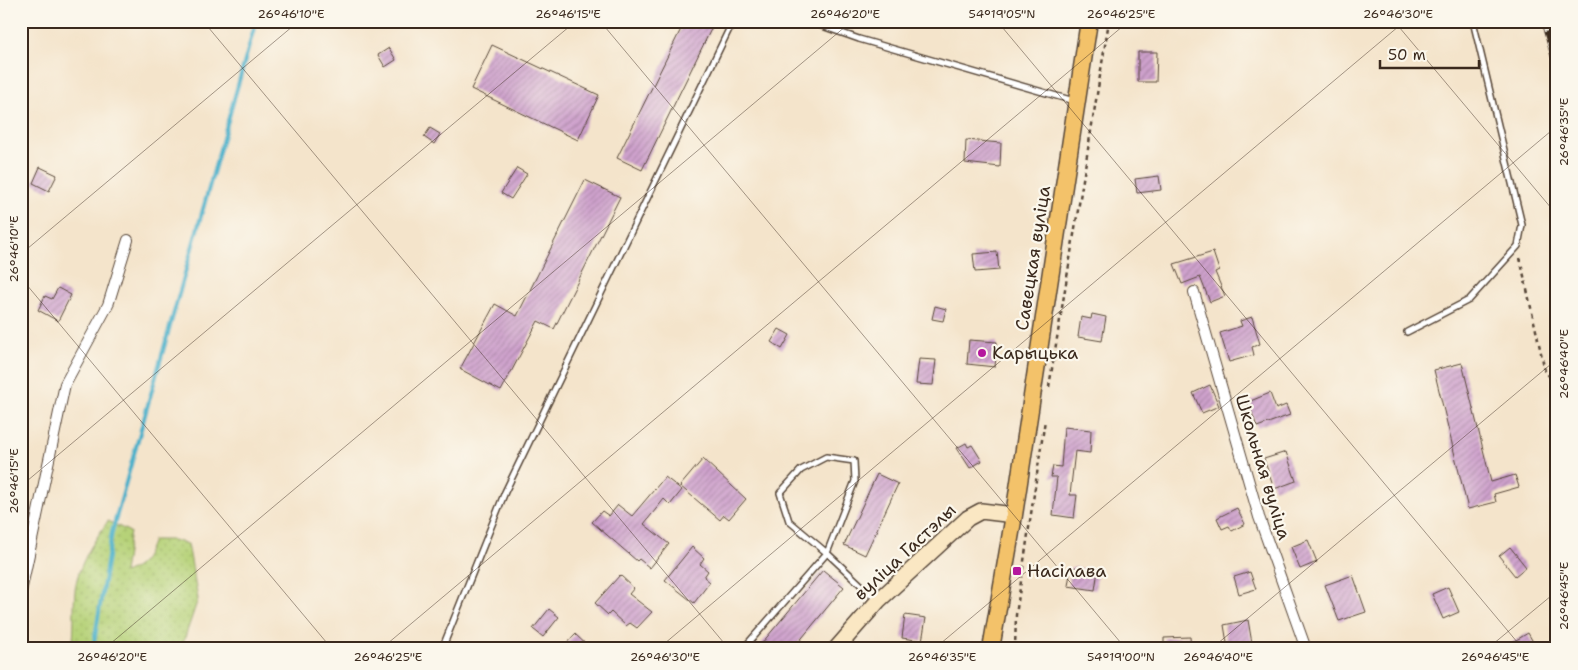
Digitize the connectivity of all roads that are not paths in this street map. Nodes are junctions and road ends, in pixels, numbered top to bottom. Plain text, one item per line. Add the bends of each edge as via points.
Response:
1 (733, 21) edge
2 (808, 21) edge
3 (1089, 21) edge
4 (1473, 21) edge
5 (1077, 102) junction
6 (128, 240) dead end
7 (1194, 292) dead end
8 (1407, 332) dead end
9 (1014, 515) junction
10 (828, 553) junction
11 (21, 592) edge
12 (878, 601) junction
13 (442, 649) edge
14 (743, 649) edge
15 (836, 649) edge
16 (991, 649) edge
17 (1306, 649) edge

1 - 13 lane via 505,492
2 - 5 lane via 859,39
3 - 5 main road, Савецкая вуліца
4 - 8 lane via 1522,225 1518,246 1469,300
5 - 9 main road, Савецкая вуліца
6 - 11 street via 108,305 65,384
7 - 17 street, Школьная вуліца via 1259,517
9 - 12 street, вуліца Гастэлы via 981,511 968,518
9 - 16 main road, Савецкая вуліца
10 - 10 lane via 855,481 854,461 826,457 801,470 780,493 789,521
10 - 12 lane
10 - 14 lane
12 - 15 street, вуліца Гастэлы

